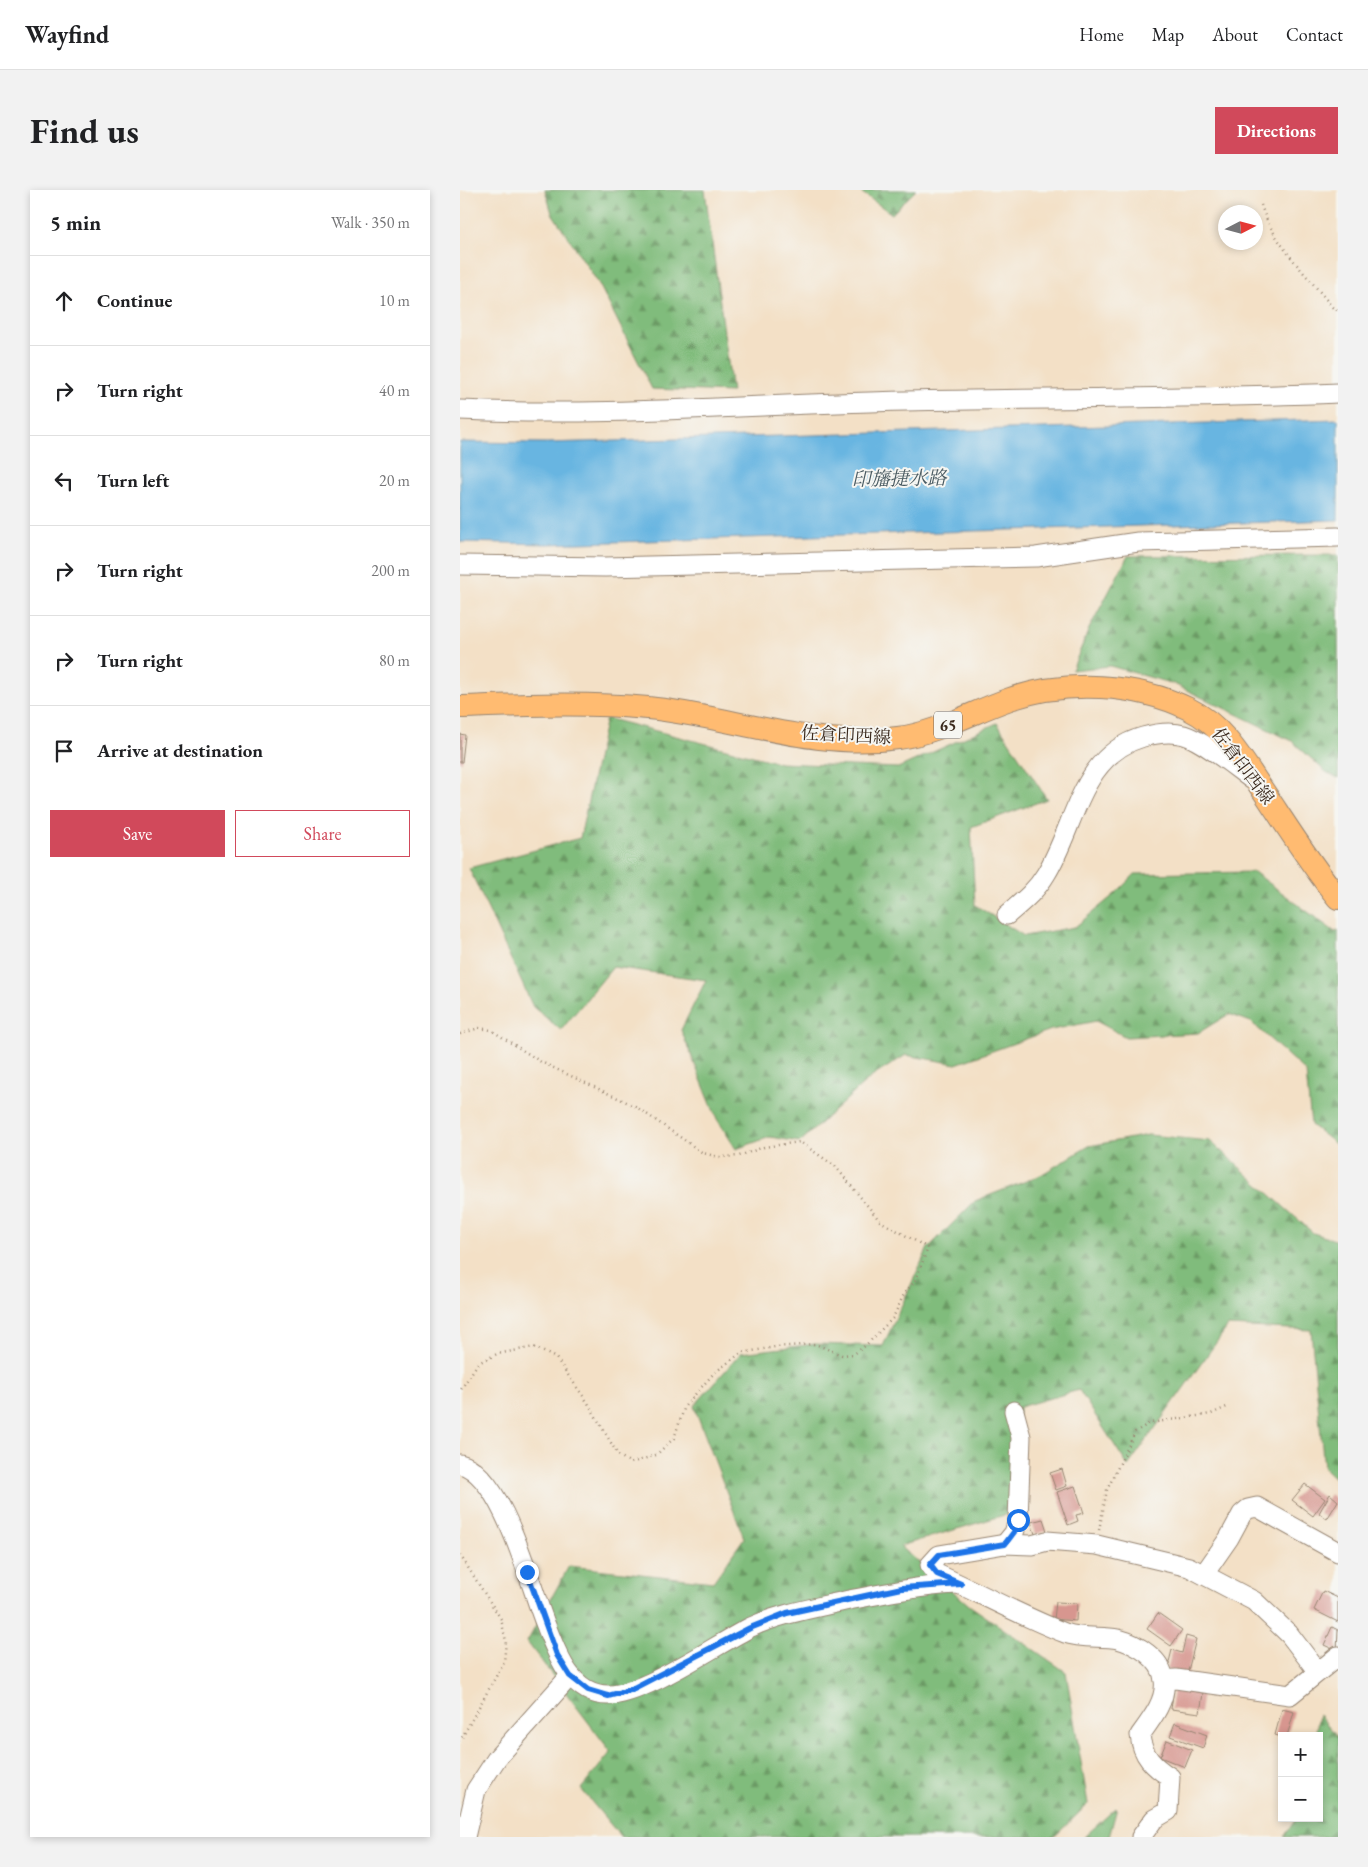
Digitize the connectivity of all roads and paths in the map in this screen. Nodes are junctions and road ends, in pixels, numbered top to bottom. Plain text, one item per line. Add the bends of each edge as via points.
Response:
1 (1263, 211) edge
2 (1338, 310) edge
3 (1338, 393) edge
4 (460, 410) edge
5 (1338, 537) edge
6 (460, 565) edge
7 (460, 706) edge
8 (1260, 787) junction
9 (1338, 898) edge
10 (1007, 915) dead end
11 (460, 1034) edge
12 (460, 1391) edge
13 (1229, 1406) dead end
14 (1014, 1411) dead end
15 (460, 1464) edge
16 (1018, 1520) junction
17 (1098, 1533) dead end
18 (1037, 1543) junction
19 (1005, 1544) junction
20 (1338, 1552) edge
21 (460, 1555) edge
22 (1204, 1574) junction
23 (961, 1584) junction
24 (1338, 1656) edge
25 (1318, 1672) junction
26 (570, 1676) junction
27 (1164, 1680) junction
28 (460, 1741) edge
29 (465, 1837) edge
30 (1141, 1837) edge

1 - 2 path via 1288,254
3 - 4 street via 1115,400 905,401 654,410
5 - 6 street via 1138,542 1036,557 605,567
7 - 8 main road, 佐倉印西線 / 65 via 549,704 648,708 830,739 872,740 940,729 1012,699 1052,690 1093,687 1138,692 1191,710 1214,725 1235,749
8 - 9 main road, 佐倉印西線 / 65
8 - 10 street via 1185,735 1170,732 1135,739 1097,766 1048,872 1037,889
11 - 12 path via 480,1028 491,1030 541,1062 635,1106 702,1153 719,1158 739,1156 764,1147 800,1142 835,1166 880,1221 928,1248 915,1281 904,1294 893,1318 854,1354 842,1355 815,1344 741,1353 714,1373 686,1406 674,1438 656,1455 631,1463 618,1455 588,1403 556,1358 534,1347 497,1354 478,1363
13 - 17 path via 1211,1414 1150,1424 1134,1432 1107,1490
14 - 16 street via 1021,1436
15 - 26 street via 478,1473 513,1530 557,1655
16 - 18 street
16 - 19 street
18 - 19 street
18 - 22 street via 1097,1545 1140,1554
19 - 23 street via 939,1555 930,1565 937,1574
20 - 22 street via 1257,1507 1242,1514
21 - 28 path via 501,1619 506,1641 504,1662
22 - 25 street via 1254,1601 1289,1634
23 - 26 street via 902,1588 787,1613 750,1628 630,1690 608,1696 588,1690
23 - 27 street via 1068,1634 1119,1639 1140,1648 1152,1658
24 - 25 street
25 - 27 street via 1290,1695
26 - 29 street via 497,1758 476,1790
27 - 30 street via 1162,1697 1140,1735 1141,1747 1154,1767 1170,1777 1168,1811 1154,1820

